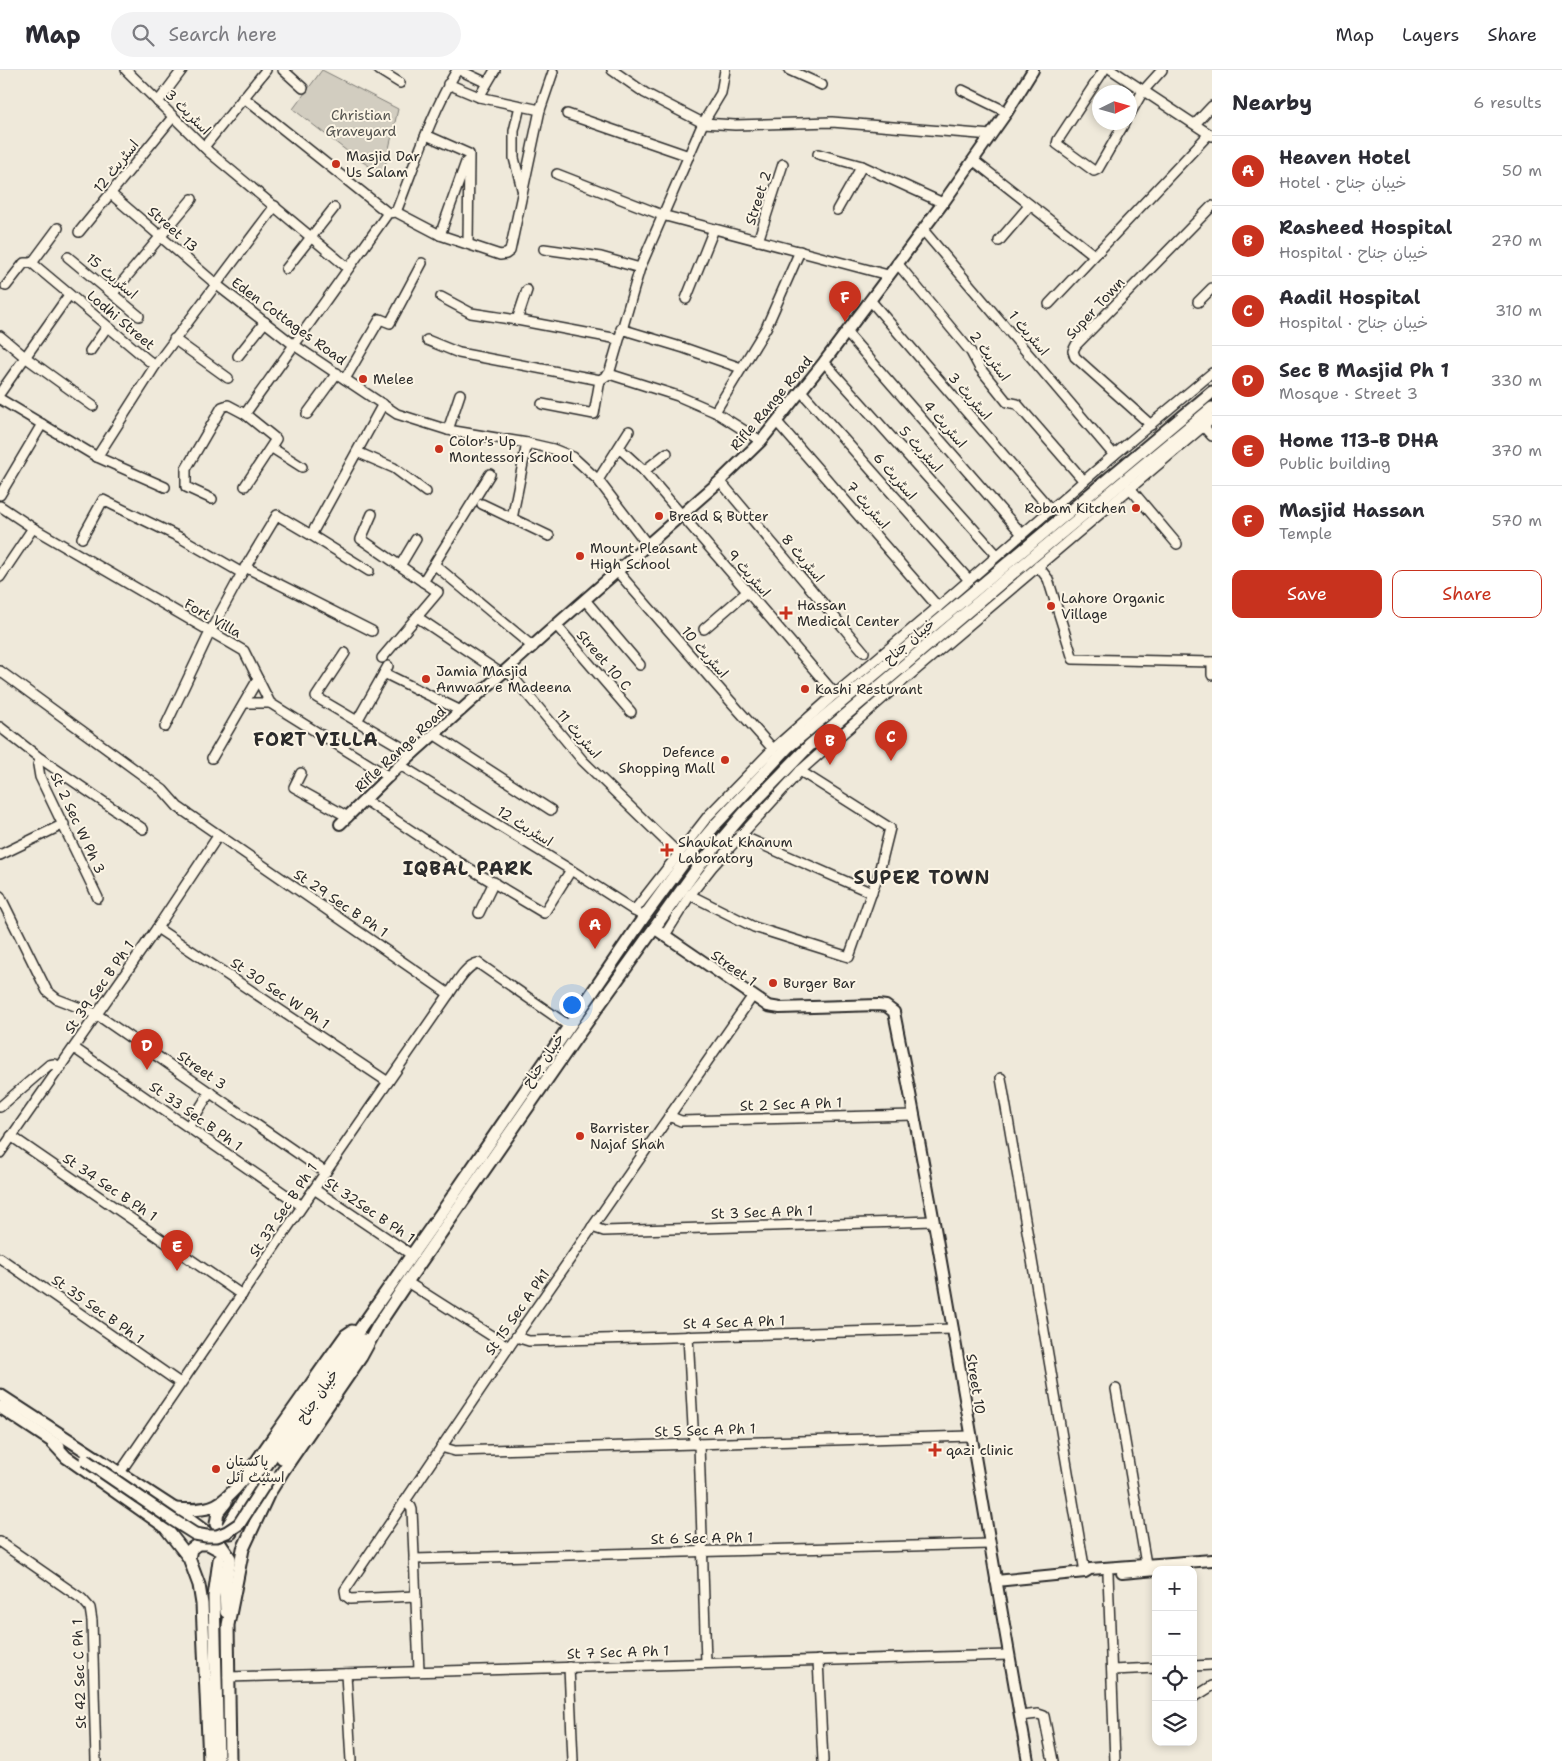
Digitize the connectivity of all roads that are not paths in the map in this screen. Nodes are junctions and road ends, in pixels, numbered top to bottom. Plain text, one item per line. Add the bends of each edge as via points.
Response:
1 (126, 70) edge
2 (182, 70) edge
3 (266, 70) edge
4 (283, 70) edge
5 (379, 70) edge
6 (458, 70) edge
7 (495, 70) edge
8 (612, 70) edge
9 (725, 70) edge
10 (789, 70) edge
11 (1104, 70) edge
12 (1112, 70) edge
13 (1162, 70) edge
14 (1032, 71) edge
15 (553, 72) dead end
16 (394, 74) edge
17 (400, 83) dead end
18 (487, 83) junction
19 (448, 84) junction
20 (822, 85) dead end
21 (1094, 85) edge
22 (303, 88) dead end
23 (1092, 88) edge
24 (962, 90) dead end
25 (1143, 91) junction
26 (243, 97) junction
27 (479, 97) junction
28 (158, 102) junction
29 (1137, 102) edge
30 (520, 106) junction
31 (1212, 106) edge
32 (540, 110) junction
33 (1007, 112) junction
34 (567, 114) dead end
35 (173, 117) junction
36 (703, 123) junction
37 (1195, 124) junction
38 (1120, 130) edge
39 (426, 135) junction
40 (990, 135) junction
41 (1211, 135) edge
42 (206, 150) junction
43 (469, 154) junction
44 (818, 154) dead end
45 (689, 156) junction
46 (973, 160) junction
47 (784, 164) dead end
48 (862, 166) junction
49 (557, 174) dead end
50 (523, 193) junction
51 (111, 194) junction
52 (192, 199) dead end
53 (943, 203) junction
54 (1030, 205) junction
55 (275, 206) junction
56 (1212, 206) edge
57 (334, 208) dead end
58 (837, 210) dead end
59 (392, 213) junction
60 (662, 215) junction
61 (58, 228) dead end
62 (714, 229) junction
63 (923, 230) junction
64 (78, 232) dead end
65 (440, 235) junction
66 (161, 237) junction
67 (312, 237) junction
68 (758, 241) junction
69 (999, 241) dead end
70 (468, 244) junction
71 (544, 249) dead end
72 (800, 251) junction
73 (1094, 256) junction
74 (68, 257) dead end
75 (32, 263) junction
76 (422, 263) dead end
77 (897, 263) junction
78 (348, 268) junction
79 (640, 268) junction
80 (286, 270) dead end
81 (888, 275) junction
82 (217, 285) junction
83 (6, 286) dead end
84 (1212, 288) edge
85 (527, 290) dead end
86 (113, 293) junction
87 (70, 295) junction
88 (441, 297) dead end
89 (686, 299) dead end
90 (870, 300) junction
91 (1198, 302) dead end
92 (1048, 304) dead end
93 (139, 316) dead end
94 (517, 320) junction
95 (265, 322) junction
96 (107, 327) junction
97 (846, 332) junction
98 (620, 334) junction
99 (0, 336) edge
100 (174, 339) junction
101 (427, 340) dead end
102 (294, 344) junction
103 (90, 351) dead end
104 (238, 356) dead end
105 (25, 357) junction
106 (824, 362) junction
107 (155, 366) junction
108 (741, 368) junction
109 (337, 373) junction
110 (1212, 373) edge
111 (609, 374) junction
112 (228, 378) dead end
113 (345, 379) junction
114 (600, 380) junction
115 (802, 391) junction
116 (1212, 392) edge
117 (0, 393) edge
118 (460, 394) dead end
119 (0, 399) edge
120 (383, 404) junction
121 (542, 404) dead end
122 (93, 406) dead end
123 (1212, 408) edge
124 (715, 412) junction
125 (245, 414) junction
126 (307, 414) dead end
127 (1212, 418) edge
128 (777, 422) junction
129 (42, 424) junction
130 (1151, 425) junction
131 (1203, 426) junction
132 (448, 430) junction
133 (629, 431) dead end
134 (1212, 436) edge
135 (761, 440) junction
136 (527, 444) junction
137 (272, 448) junction
138 (619, 448) junction
139 (357, 452) junction
140 (667, 453) dead end
141 (1114, 454) junction
142 (97, 457) junction
143 (302, 467) dead end
144 (644, 471) junction
145 (490, 474) dead end
146 (598, 480) junction
147 (720, 481) junction
148 (1084, 481) junction
149 (245, 486) dead end
150 (165, 487) dead end
151 (1130, 488) junction
152 (426, 492) dead end
153 (0, 495) edge
154 (212, 499) dead end
155 (482, 504) dead end
156 (0, 506) edge
157 (1050, 510) junction
158 (372, 514) dead end
159 (681, 515) junction
160 (512, 519) junction
161 (33, 528) junction
162 (1022, 534) junction
163 (311, 535) junction
164 (549, 536) dead end
165 (82, 538) dead end
166 (416, 539) dead end
167 (647, 544) junction
168 (1177, 544) dead end
169 (997, 555) junction
170 (435, 565) junction
171 (400, 566) junction
172 (1038, 566) junction
173 (243, 570) junction
174 (617, 571) junction
175 (369, 572) dead end
176 (0, 577) edge
177 (969, 580) junction
178 (423, 582) junction
179 (747, 592) junction
180 (585, 600) junction
181 (938, 607) junction
182 (417, 617) junction
183 (556, 625) junction
184 (704, 629) dead end
185 (210, 632) junction
186 (372, 632) dead end
187 (533, 647) junction
188 (864, 652) dead end
189 (345, 653) dead end
190 (1212, 662) edge
191 (640, 665) dead end
192 (385, 666) junction
193 (0, 671) edge
194 (505, 672) junction
195 (1212, 675) edge
196 (258, 679) junction
197 (835, 694) junction
198 (270, 702) junction
199 (244, 703) junction
200 (461, 711) junction
201 (630, 712) dead end
202 (357, 722) junction
203 (166, 727) dead end
204 (0, 728) edge
205 (435, 735) junction
206 (773, 749) junction
207 (413, 754) junction
208 (212, 758) dead end
209 (41, 759) junction
210 (400, 765) junction
211 (800, 771) junction
212 (301, 774) dead end
213 (389, 777) junction
214 (366, 800) junction
215 (551, 810) dead end
216 (344, 821) joint
217 (64, 824) junction
218 (142, 830) dead end
219 (740, 835) junction
220 (218, 836) junction
221 (0, 854) edge
222 (678, 854) junction
223 (571, 870) junction
224 (494, 882) junction
225 (872, 893) junction
226 (690, 895) junction
227 (0, 896) edge
228 (98, 898) dead end
229 (479, 913) dead end
230 (639, 914) junction
231 (157, 928) junction
232 (654, 928) junction
233 (665, 935) junction
234 (449, 994) junction
235 (752, 997) junction
236 (894, 1012) joint
237 (96, 1014) junction
238 (569, 1026) junction
239 (74, 1048) junction
240 (61, 1067) junction
241 (1001, 1078) dead end
242 (388, 1082) junction
243 (210, 1092) junction
244 (0, 1107) edge
245 (914, 1114) junction
246 (669, 1116) junction
247 (188, 1127) junction
248 (11, 1136) junction
249 (0, 1153) edge
250 (325, 1172) junction
251 (314, 1189) junction
252 (302, 1206) junction
253 (933, 1221) junction
254 (592, 1228) junction
255 (412, 1255) junction
256 (0, 1258) edge
257 (407, 1282) junction
258 (242, 1295) junction
259 (370, 1316) junction
260 (379, 1324) junction
261 (953, 1330) junction
262 (688, 1336) junction
263 (516, 1337) junction
264 (509, 1347) junction
265 (180, 1383) junction
266 (1116, 1389) dead end
267 (0, 1395) edge
268 (0, 1407) edge
269 (971, 1436) junction
270 (53, 1443) junction
271 (696, 1444) junction
272 (441, 1447) junction
273 (119, 1474) junction
274 (232, 1491) junction
275 (268, 1495) junction
276 (404, 1502) junction
277 (175, 1509) junction
278 (226, 1529) dead end
279 (0, 1542) edge
280 (989, 1544) junction
281 (703, 1551) junction
282 (223, 1555) junction
283 (188, 1558) junction
284 (414, 1559) junction
285 (1212, 1560) edge
286 (1146, 1564) junction
287 (1212, 1567) edge
288 (1197, 1568) edge
289 (1152, 1570) edge
290 (1085, 1572) junction
291 (1108, 1574) junction
292 (996, 1581) junction
293 (416, 1596) junction
294 (228, 1624) junction
295 (1009, 1654) junction
296 (818, 1660) junction
297 (706, 1662) junction
298 (1212, 1665) edge
299 (1197, 1666) edge
300 (569, 1667) junction
301 (1152, 1668) edge
302 (419, 1670) junction
303 (1112, 1670) junction
304 (346, 1674) junction
305 (228, 1677) junction
306 (1212, 1686) edge
307 (1197, 1695) edge
308 (1020, 1716) junction
309 (96, 1761) edge
310 (209, 1761) edge
311 (218, 1761) edge
312 (230, 1761) edge
313 (351, 1761) edge
314 (573, 1761) edge
315 (823, 1761) edge
316 (1028, 1761) edge
317 (1053, 1761) edge
318 (1115, 1761) edge

1 - 28 street, اسٹریٹ 3
2 - 28 street
3 - 26 street
4 - 22 street
5 - 16 street
6 - 18 street
6 - 19 street
7 - 18 street
8 - 36 street via 646,93
9 - 36 street via 721,93
10 - 20 street
11 - 21 street
12 - 25 street
13 - 25 street
14 - 33 street, Rifle Range Road
15 - 32 street
16 - 17 street
18 - 27 street
19 - 27 street
19 - 39 street
23 - 38 street via 1057,144 1094,171
24 - 33 street
25 - 29 street
25 - 37 street
26 - 42 street
26 - 59 street
27 - 30 street
28 - 35 street, اسٹریٹ 3
30 - 32 street
30 - 50 street via 514,131 514,158
31 - 37 street
32 - 50 street
33 - 40 street, Rifle Range Road
34 - 45 street
35 - 42 street, اسٹریٹ 3
35 - 51 street, اسٹریٹ 12
36 - 40 street via 735,126 832,122
36 - 45 street
37 - 41 street
39 - 43 street
39 - 59 street
40 - 46 street, Rifle Range Road
41 - 73 street
42 - 55 street, اسٹریٹ 3
43 - 65 street
43 - 70 street
44 - 48 street
45 - 60 street
46 - 53 street, Rifle Range Road
46 - 54 street
47 - 68 street, Street 2
48 - 53 street
48 - 58 street
49 - 60 street
50 - 70 street via 510,250 506,254
51 - 64 street, اسٹریٹ 12
51 - 66 street, Street 13
52 - 66 street
53 - 63 street, Rifle Range Road
54 - 69 street
54 - 73 street
55 - 67 street, اسٹریٹ 3
55 - 82 street
56 - 130 street, Super Town via 1073,351 1075,357
57 - 67 street
59 - 65 street
59 - 78 street
60 - 62 street
60 - 79 street
61 - 75 street
62 - 68 street
62 - 89 street
63 - 77 street, Rifle Range Road
63 - 141 street, اسٹریٹ 1
65 - 70 street
66 - 82 street, Street 13
66 - 86 street
67 - 78 street, اسٹریٹ 3
67 - 80 street
68 - 72 street
71 - 79 street
72 - 81 street
72 - 108 street via 766,328
73 - 92 street
74 - 86 street, اسٹریٹ 15
75 - 83 street via 24,263
75 - 87 street, Lodhi Street
76 - 113 street via 390,323 380,319
77 - 81 street, Rifle Range Road
77 - 148 street, اسٹریٹ 2 via 971,352 1007,402 1018,404
78 - 102 street
79 - 98 street
81 - 90 street, Rifle Range Road
82 - 95 street, Eden Cottages Road
82 - 100 street
84 - 91 street
85 - 94 street
86 - 93 street, اسٹریٹ 15
87 - 96 street, Lodhi Street
87 - 105 street
88 - 94 street via 471,313
90 - 97 street, Rifle Range Road
90 - 157 street, اسٹریٹ 3
94 - 98 street
95 - 102 street, Eden Cottages Road
95 - 104 street
96 - 103 street
96 - 107 street, Lodhi Street
97 - 106 street, Rifle Range Road
97 - 162 street, اسٹریٹ 4
98 - 108 street via 684,348
98 - 111 street
99 - 105 street
100 - 107 street
100 - 112 street
101 - 114 street via 459,353
102 - 109 street, Eden Cottages Road
102 - 125 street
105 - 117 street
105 - 122 street
106 - 115 street, Rifle Range Road
106 - 169 street, اسٹریٹ 5
107 - 142 street
108 - 124 street
109 - 113 street, Eden Cottages Road
109 - 126 street
110 - 130 street
111 - 114 street
111 - 124 street via 678,396
113 - 120 street, Eden Cottages Road
114 - 121 street via 594,414
115 - 128 street, Rifle Range Road
115 - 177 street, اسٹریٹ 6
116 - 230 main road, خیبان جناح via 788,747
118 - 132 street
119 - 129 street
120 - 132 street, Eden Cottages Road via 398,414
120 - 139 street
123 - 232 main road, خیبان جناح via 810,746 738,819
124 - 135 street
125 - 137 street via 276,439
125 - 154 street via 228,405 222,407 186,469 186,487
127 - 131 street
128 - 135 street, Rifle Range Road
128 - 181 street, اسٹریٹ 7
129 - 142 street
129 - 153 street
130 - 141 street
131 - 134 street
131 - 151 street
132 - 136 street, Eden Cottages Road
133 - 138 street
135 - 147 street, Rifle Range Road
136 - 146 street, Eden Cottages Road via 573,457
136 - 160 street
137 - 143 street
137 - 149 street
138 - 144 street, اسٹریٹ 9
138 - 146 street
139 - 152 street via 394,468
139 - 163 street
140 - 144 street
141 - 148 street
142 - 150 street
144 - 159 street, اسٹریٹ 9
145 - 170 street
146 - 167 street, Eden Cottages Road
147 - 159 street, Rifle Range Road
147 - 188 street, اسٹریٹ 8
148 - 157 street
151 - 168 street
151 - 172 street
155 - 160 street
156 - 161 street, Fort Villa
157 - 162 street
158 - 171 street via 361,539
159 - 167 street, Rifle Range Road
159 - 179 street, اسٹریٹ 9
160 - 164 street
161 - 176 street
161 - 185 street, Fort Villa
162 - 169 street
163 - 173 street via 277,515
163 - 175 street
165 - 173 street via 103,500
166 - 171 street
167 - 174 street, Rifle Range Road
169 - 177 street
170 - 178 street
170 - 187 street
171 - 178 street
172 - 190 street via 1048,579 1073,659
172 - 211 street
173 - 185 street
173 - 186 street
174 - 180 street, Rifle Range Road
174 - 206 street, اسٹریٹ 10
177 - 181 street
178 - 182 street via 438,592
179 - 184 street
179 - 197 street, اسٹریٹ 9
180 - 183 street, Rifle Range Road
180 - 191 street
181 - 197 street
182 - 192 street
182 - 194 street, اسٹریٹ 11
183 - 187 street, Rifle Range Road
183 - 201 street, Street 10 C
185 - 196 street, Fort Villa via 244,651
185 - 203 street
187 - 194 street, Rifle Range Road
189 - 202 street via 316,697
190 - 195 street
192 - 200 street
192 - 202 street
193 - 220 street, St 29 Sec B Ph 1 via 163,790 178,807
194 - 200 street, Rifle Range Road
194 - 222 street, اسٹریٹ 11 via 583,761
196 - 198 street, Fort Villa
196 - 199 street
197 - 206 street
198 - 199 street
198 - 213 street
199 - 208 street
200 - 205 street, Rifle Range Road
202 - 207 street
204 - 209 street
205 - 207 street, Rifle Range Road
205 - 215 street
206 - 222 street via 708,816
207 - 210 street, Rifle Range Road
209 - 217 street, St 2 Sec W Ph 3 via 38,765 40,777
209 - 218 street
210 - 213 street, Rifle Range Road
210 - 223 street, اسٹریٹ 12
211 - 219 street
211 - 225 street via 890,828
212 - 216 street via 294,787
213 - 214 street, Rifle Range Road
214 - 216 street, Rifle Range Road
214 - 224 street
217 - 221 street
217 - 228 street, St 2 Sec W Ph 3
219 - 225 street
219 - 226 street
220 - 231 street, St 39 Sec B Ph 1
220 - 234 street, St 29 Sec B Ph 1
222 - 230 street
223 - 224 street via 544,913
223 - 230 street, اسٹریٹ 12
224 - 229 street
225 - 226 street via 849,957 754,927
226 - 233 street
227 - 237 street, Street 3 via 47,991 57,999
230 - 238 main road, خیبان جناح
231 - 237 street, St 39 Sec B Ph 1
231 - 242 street, St 30 Sec W Ph 1
232 - 233 street, Street 1
232 - 257 main road, خیبان جناح
233 - 235 street, Street 1
234 - 238 street, St 37 Sec B Ph 1 via 473,964 478,964
234 - 242 street, St 37 Sec B Ph 1
235 - 236 street, Street 1 via 773,1008 878,1005
235 - 246 street, St 15 Sec A Ph1
236 - 245 street, Street 10
237 - 239 street, St 39 Sec B Ph 1
237 - 243 street, Street 3
238 - 255 main road, خیبان جناح
239 - 240 street, St 39 Sec B Ph 1
239 - 247 street, St 33 Sec B Ph 1
240 - 244 street via 49,1065
240 - 248 street, St 39 Sec B Ph 1
241 - 290 street
242 - 250 street, St 37 Sec B Ph 1
243 - 247 street
243 - 250 street, Street 3
245 - 246 street, St 2 Sec A Ph 1 via 681,1121
245 - 253 street, Street 10
246 - 254 street, St 15 Sec A Ph1
247 - 252 street, St 33 Sec B Ph 1
248 - 249 street, St 39 Sec B Ph 1
248 - 258 street, St 34 Sec B Ph 1
250 - 251 street, St 37 Sec B Ph 1
251 - 252 street, St 37 Sec B Ph 1
251 - 255 street, St 32Sec B Ph 1
252 - 258 street, St 37 Sec B Ph 1
253 - 254 street, St 3 Sec A Ph 1 via 604,1231
253 - 261 street, Street 10
254 - 263 street, St 15 Sec A Ph1
255 - 259 main road, خیبان جناح
256 - 265 street, St 35 Sec B Ph 1
257 - 260 main road, خیبان جناح
257 - 264 street
258 - 265 street, St 37 Sec B Ph 1
259 - 274 main road via 346,1335 260,1457
259 - 278 main road, خیبان جناح
260 - 270 main road, bridge via 327,1390 239,1524 217,1536 196,1534 85,1460
260 - 275 main road, خیبان جناح via 361,1357
261 - 262 street, St 4 Sec A Ph 1
261 - 269 street, Street 10
262 - 263 street, St 4 Sec A Ph 1 via 529,1341
262 - 271 street
263 - 264 street, St 15 Sec A Ph1
264 - 272 street, St 15 Sec A Ph1
265 - 273 street, St 37 Sec B Ph 1
266 - 286 street
267 - 273 main road
268 - 270 main road
269 - 271 street, St 5 Sec A Ph 1
269 - 280 street, Street 10
270 - 283 main road via 66,1457 164,1526
271 - 272 street, St 5 Sec A Ph 1 via 455,1451
271 - 281 street
272 - 276 street, St 15 Sec A Ph1
273 - 277 main road
274 - 275 main road via 216,1521 217,1528 224,1534 242,1526
274 - 277 main road via 210,1507
275 - 294 main road, خیبان جناح via 243,1549
276 - 284 street via 412,1510
276 - 293 street, St 15 Sec A Ph1 via 346,1586 345,1593 350,1599
277 - 282 main road via 219,1542
279 - 309 street, St 42 Sec C Ph 1 via 82,1599 90,1608
280 - 281 street, St 6 Sec A Ph 1
280 - 292 street, Street 10
281 - 284 street, St 6 Sec A Ph 1
281 - 297 street
282 - 283 main road via 201,1543 192,1547
282 - 294 main road via 230,1558 225,1588
282 - 311 main road via 214,1598
283 - 310 main road via 199,1585 202,1604
284 - 293 street
285 - 286 street
286 - 290 street
287 - 288 street
289 - 291 street
290 - 291 street
290 - 292 street
291 - 303 street
292 - 295 street, Street 10
293 - 302 street
294 - 305 main road, خیبان جناح
295 - 296 street, St 7 Sec A Ph 1
295 - 308 street, Street 10
296 - 297 street, St 7 Sec A Ph 1
296 - 315 street
297 - 300 street, St 7 Sec A Ph 1
298 - 299 street
300 - 302 street, St 7 Sec A Ph 1
300 - 314 street
301 - 303 street
302 - 304 street, St 7 Sec A Ph 1
303 - 318 street
304 - 305 street, St 7 Sec A Ph 1
304 - 313 street
305 - 312 main road, خیبان جناح
306 - 307 street
308 - 316 street, Street 10
308 - 317 street via 1038,1714 1046,1718

